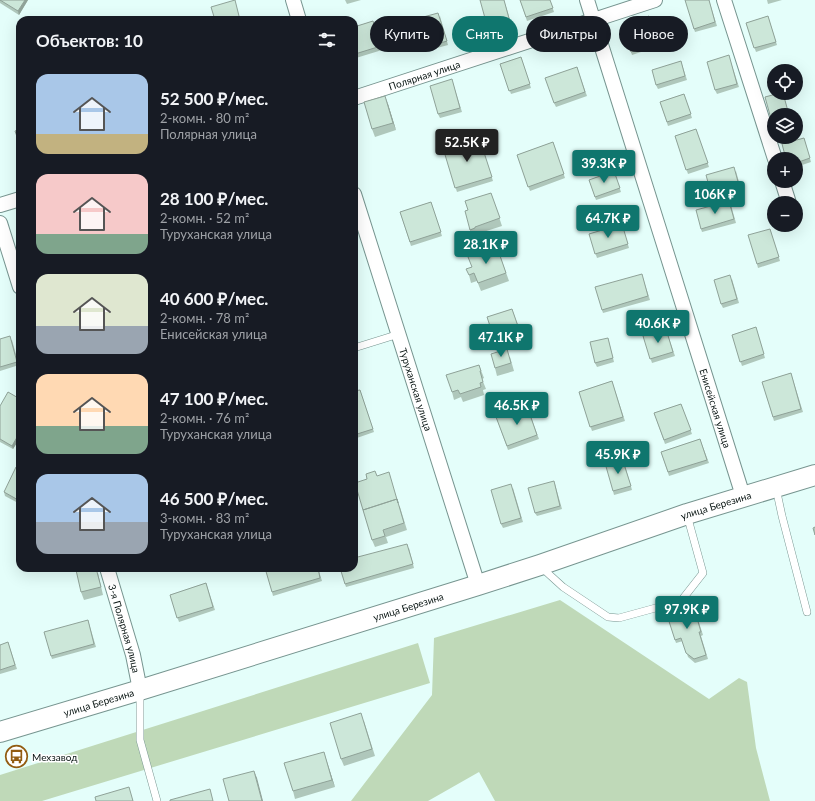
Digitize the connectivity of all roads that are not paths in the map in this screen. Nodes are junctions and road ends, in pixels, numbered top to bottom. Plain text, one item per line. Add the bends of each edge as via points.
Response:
1 (293, 0) edge
2 (587, 0) edge
3 (655, 0) edge
4 (724, 0) edge
5 (298, 16) edge
6 (592, 16) edge
7 (603, 16) edge
8 (526, 41) edge
9 (603, 52) edge
10 (358, 97) edge
11 (773, 152) edge
12 (16, 200) edge
13 (0, 205) edge
14 (358, 206) edge
15 (0, 222) edge
16 (16, 274) edge
17 (399, 334) junction
18 (358, 347) edge
19 (815, 474) edge
20 (776, 486) junction
21 (743, 496) junction
22 (687, 514) junction
23 (540, 565) junction
24 (108, 572) edge
25 (478, 585) junction
26 (806, 612) dead end
27 (140, 690) junction
28 (0, 732) edge
29 (157, 801) edge

1 - 5 street
2 - 6 street, Енисейская улица
3 - 7 street, Полярная улица
4 - 11 street
8 - 10 street, Полярная улица
9 - 21 street, Енисейская улица
12 - 13 street
14 - 17 street, Туруханская улица
15 - 16 street
17 - 18 lane
17 - 25 street, Туруханская улица
19 - 20 street, улица Березина
20 - 21 street, улица Березина
20 - 26 lane
21 - 22 street, улица Березина
22 - 23 street, улица Березина
22 - 23 lane via 703,573 680,600 619,618 608,617 564,587
23 - 25 street, улица Березина
24 - 27 street, 3-я Полярная улица via 133,655
25 - 27 street, улица Березина
27 - 28 street, улица Березина
27 - 29 lane via 140,740

